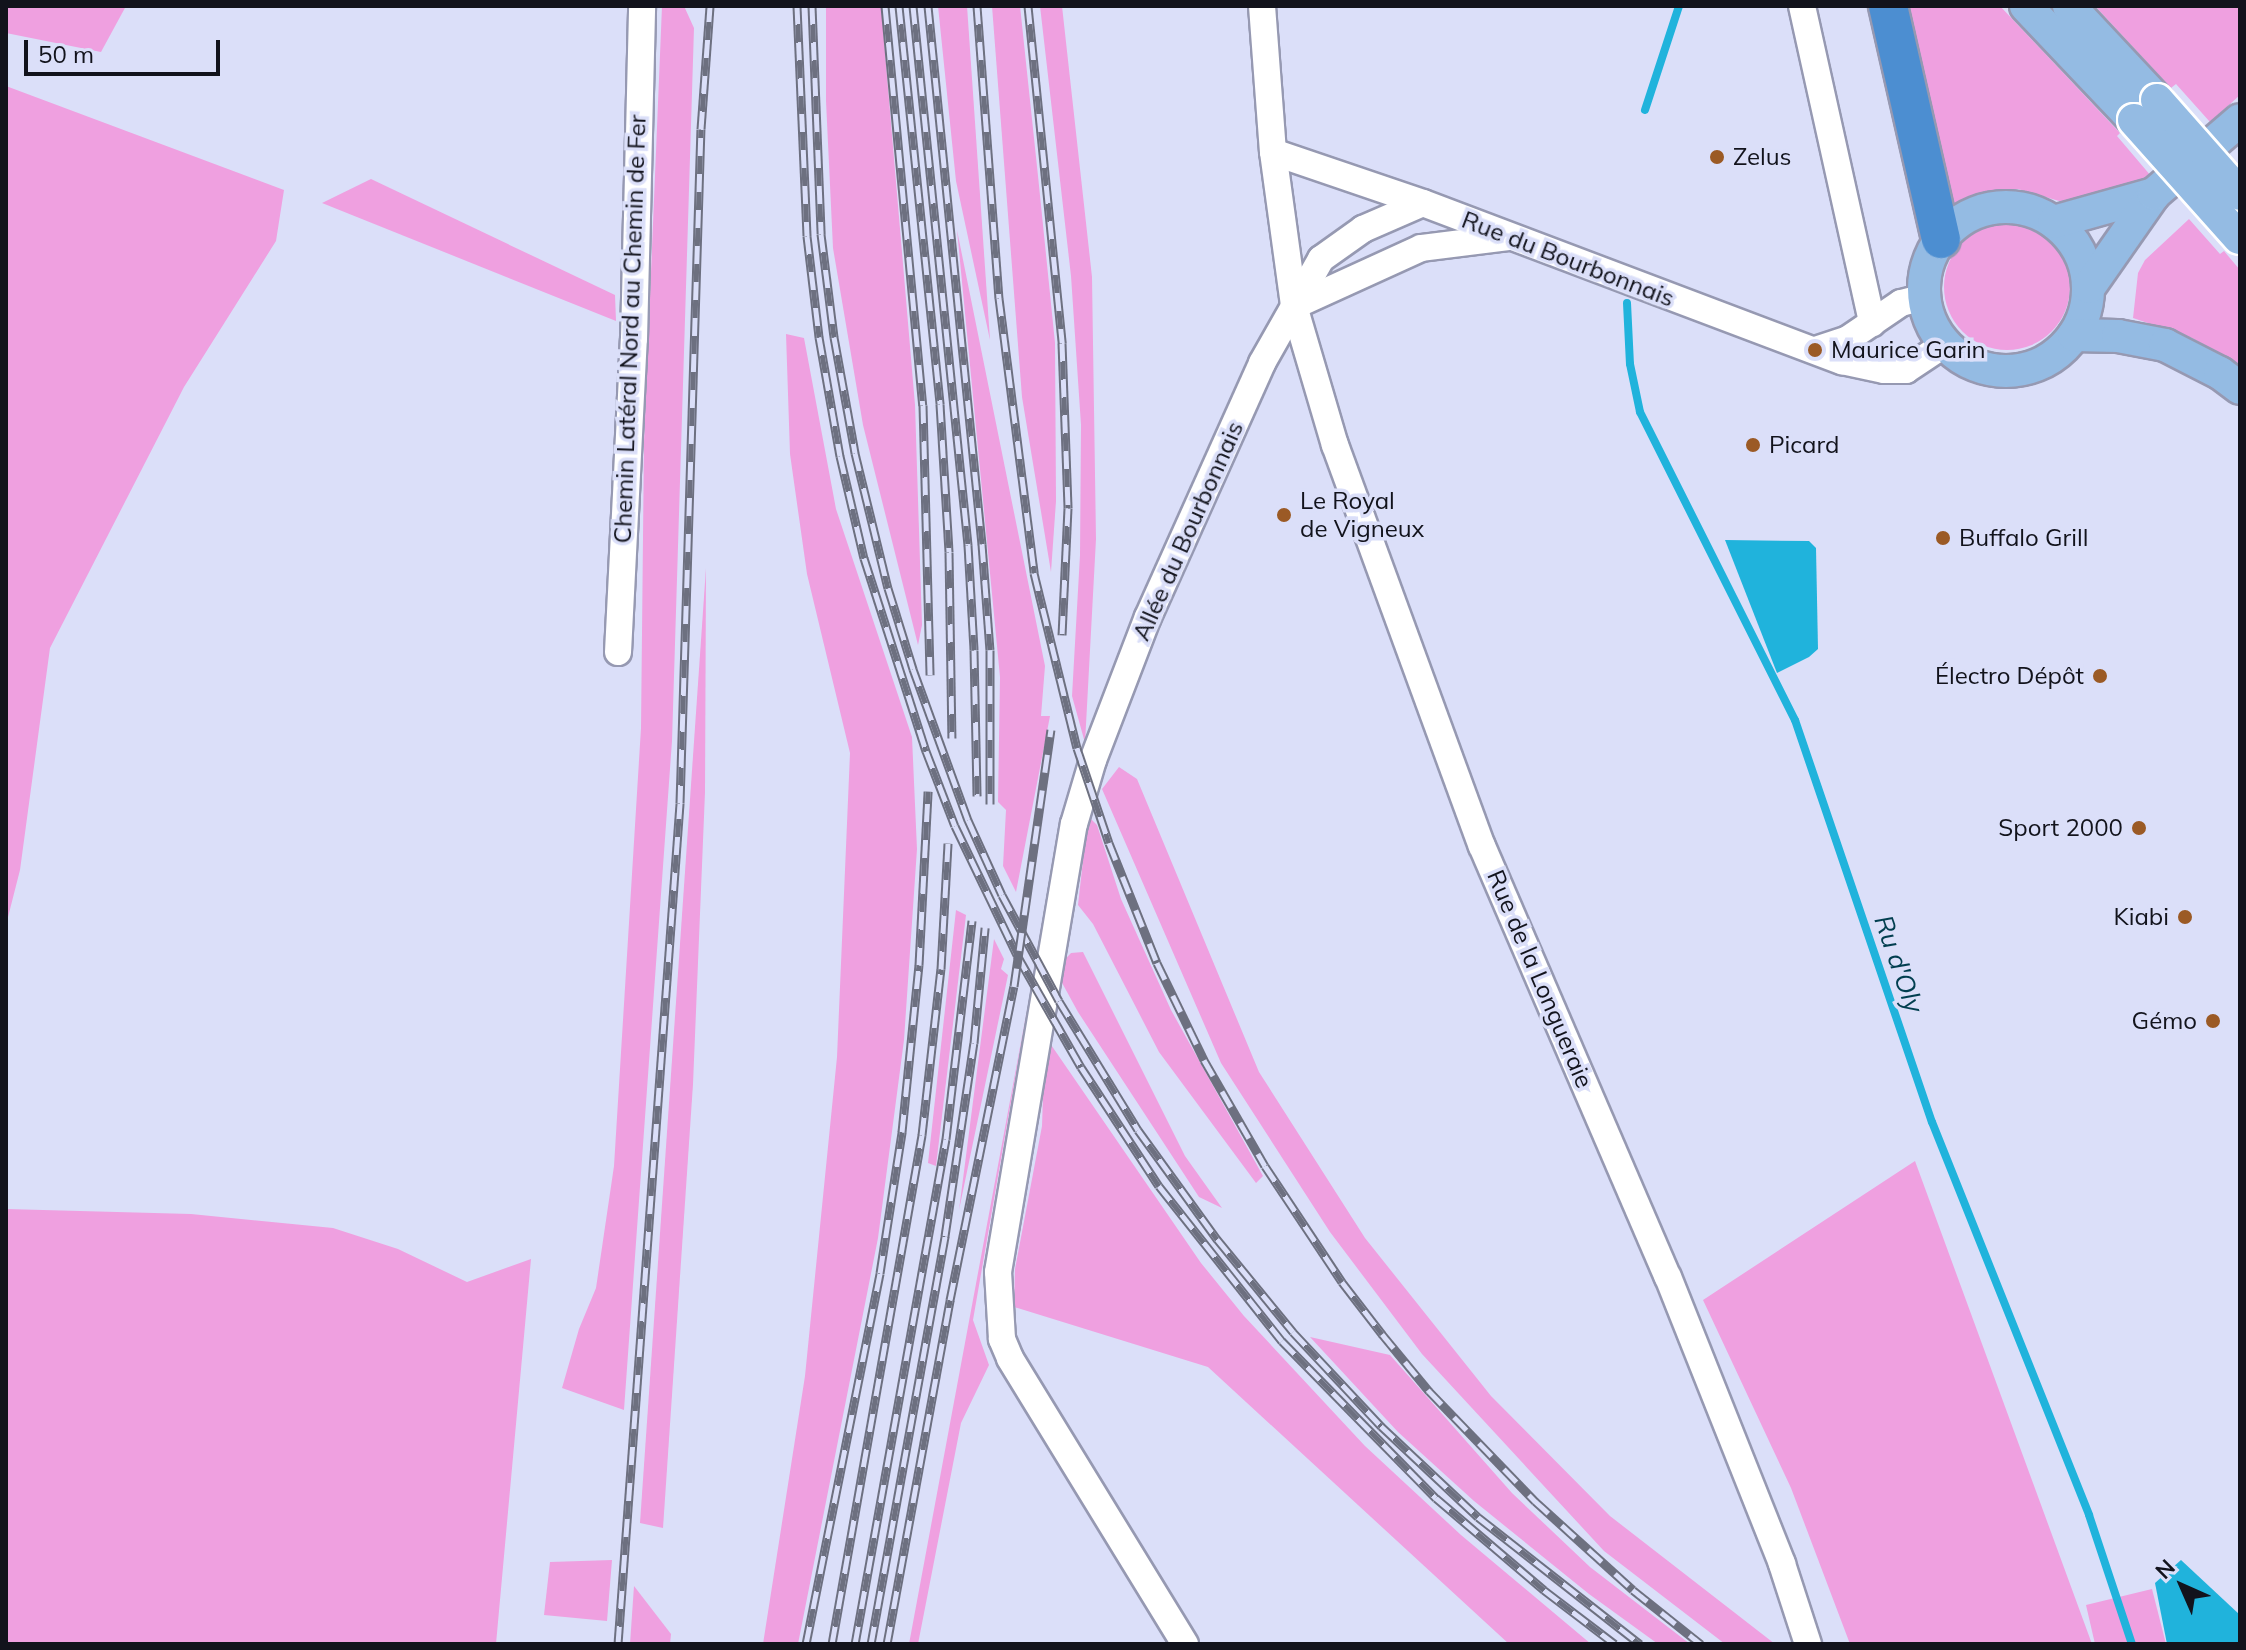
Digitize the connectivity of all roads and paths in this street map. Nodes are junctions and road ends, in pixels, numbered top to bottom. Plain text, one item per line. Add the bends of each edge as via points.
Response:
1 (642, 6) edge
2 (1262, 6) edge
3 (1802, 6) edge
4 (1888, 6) edge
5 (2026, 6) edge
6 (2069, 6) edge
7 (2146, 110) junction
8 (2240, 120) edge
9 (1273, 152) junction
10 (2154, 194) junction
11 (2240, 194) edge
12 (1423, 203) junction
13 (2054, 222) junction
14 (1513, 237) junction
15 (1941, 239) junction
16 (2240, 239) edge
17 (2089, 287) junction
18 (1925, 297) junction
19 (1294, 306) junction
20 (1872, 323) junction
21 (2074, 335) junction
22 (1945, 344) junction
23 (1815, 350) junction
24 (2240, 388) edge
25 (618, 652) dead end
26 (1185, 1644) edge
27 (1808, 1644) edge

1 - 25 street, Chemin Latéral Nord au Chemin de Fer via 634,339
2 - 9 street, Rue de la Longueraie
3 - 20 street
4 - 15 highway
5 - 7 main road
6 - 7 main road
7 - 11 main road, bridge
7 - 16 main road, bridge
8 - 10 main road
9 - 12 street, Rue du Bourbonnais
9 - 19 street, Rue de la Longueraie
10 - 13 main road
10 - 17 main road
12 - 14 street, Rue du Bourbonnais
12 - 19 street via 1363,229 1321,259
13 - 15 main road via 2007,207 1982,211
13 - 17 main road via 2079,251
14 - 19 street via 1421,248
14 - 23 street, Rue du Bourbonnais
15 - 18 main road via 1925,276
17 - 21 main road
18 - 20 street via 1901,303
18 - 22 main road
19 - 26 street, Allée du Bourbonnais via 1262,363 1155,603 1093,760 1074,824 998,1272 1002,1339 1010,1358
19 - 27 street, Rue de la Longueraie via 1335,445 1482,846 1668,1277 1782,1564
20 - 23 street via 1848,339
21 - 22 main road via 2060,352 2021,370 1978,366
21 - 24 main road via 2165,345
22 - 23 street, Rue du Bourbonnais via 1906,370 1864,367

